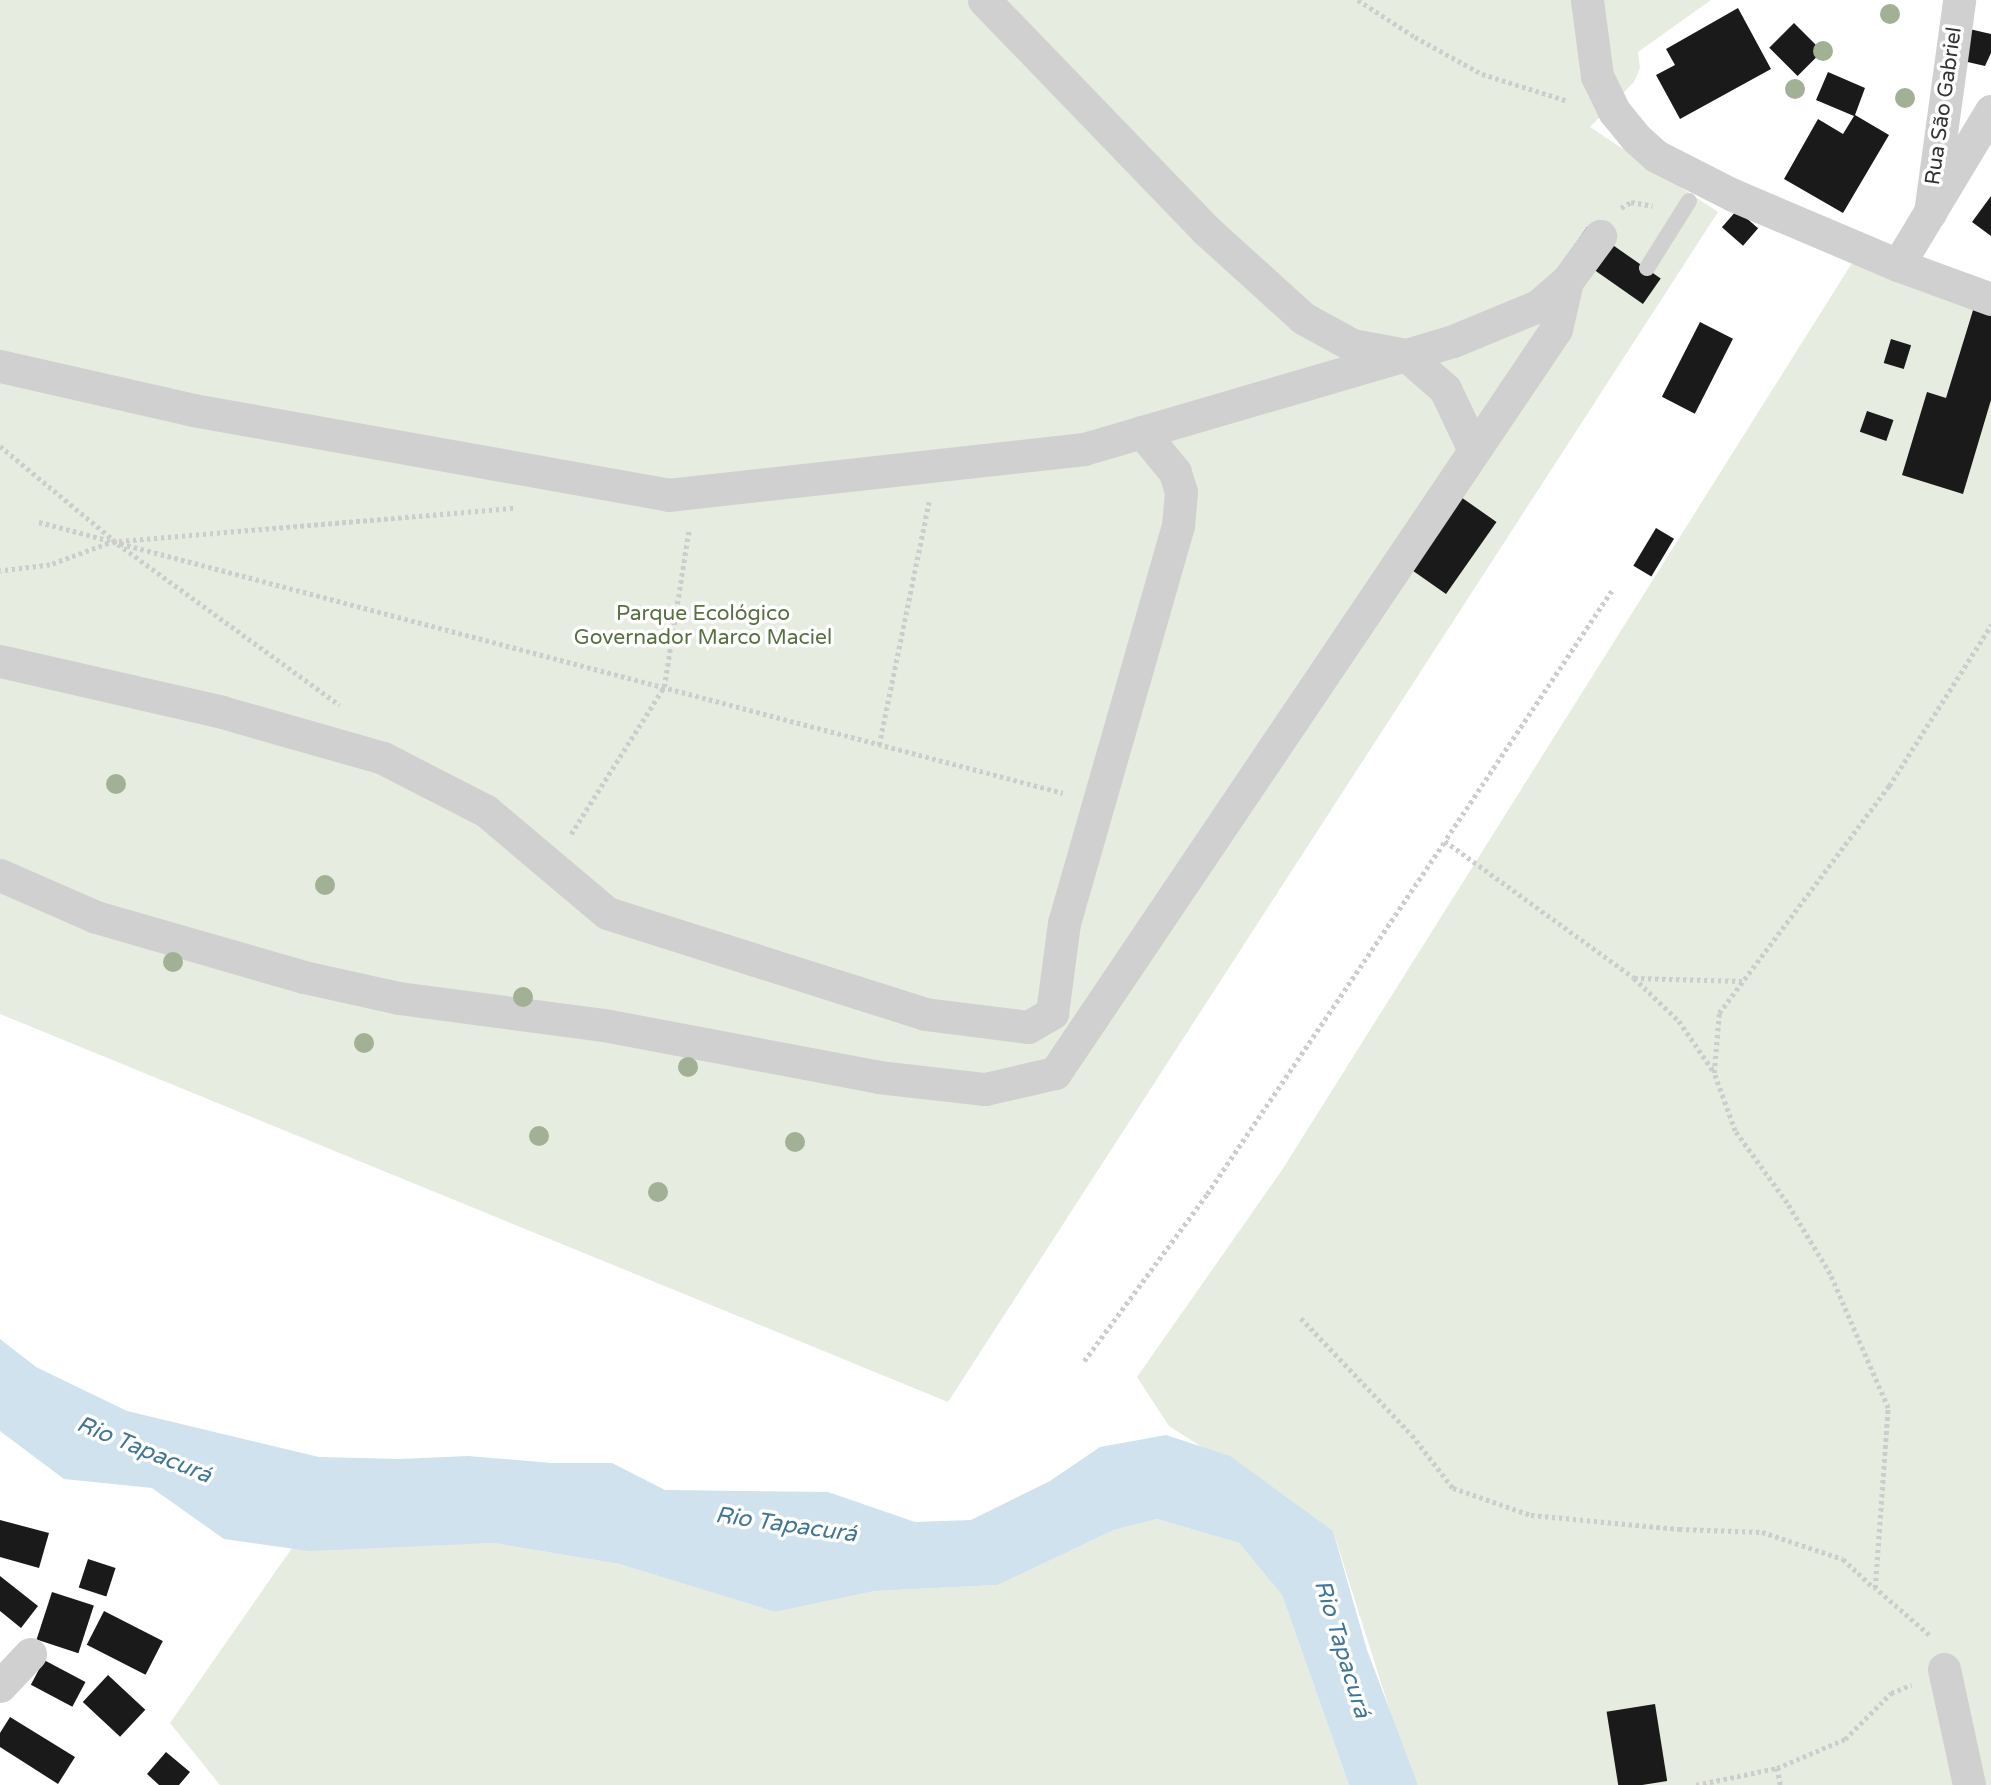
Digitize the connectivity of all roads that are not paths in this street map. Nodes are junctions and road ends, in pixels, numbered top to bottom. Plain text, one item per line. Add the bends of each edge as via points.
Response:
1 (984, 0) edge
2 (1587, 0) edge
3 (1959, 0) edge
4 (1991, 111) edge
5 (1691, 199) junction
6 (1930, 213) junction
7 (1600, 236) road end
8 (1898, 265) junction
9 (1647, 268) dead end
10 (1567, 281) junction
11 (1991, 299) edge
12 (1406, 355) junction
13 (0, 366) edge
14 (1142, 432) junction
15 (1474, 450) junction
16 (0, 661) edge
17 (0, 876) edge
18 (30, 1654) dead end
19 (1944, 1669) road end
20 (0, 1686) edge
21 (1969, 1785) edge

1 - 12 street via 1206,230 1303,318 1352,345
2 - 5 street via 1597,76 1614,111
3 - 6 street, Rua São Gabriel
4 - 6 street
5 - 8 street
5 - 9 lane
6 - 8 street
7 - 10 street
8 - 11 street
10 - 12 street via 1538,306
10 - 15 street via 1556,329
12 - 14 street
12 - 15 street via 1445,388
13 - 14 street via 193,410 668,495 1084,449
14 - 16 street via 1175,472 1181,492 1178,526 1064,923 1052,1013 1028,1027 925,1014 607,913 485,810 383,758 222,712
15 - 17 street via 1055,1073 985,1089 892,1079 604,1025 399,998 304,978 96,917
18 - 20 street
19 - 21 street

